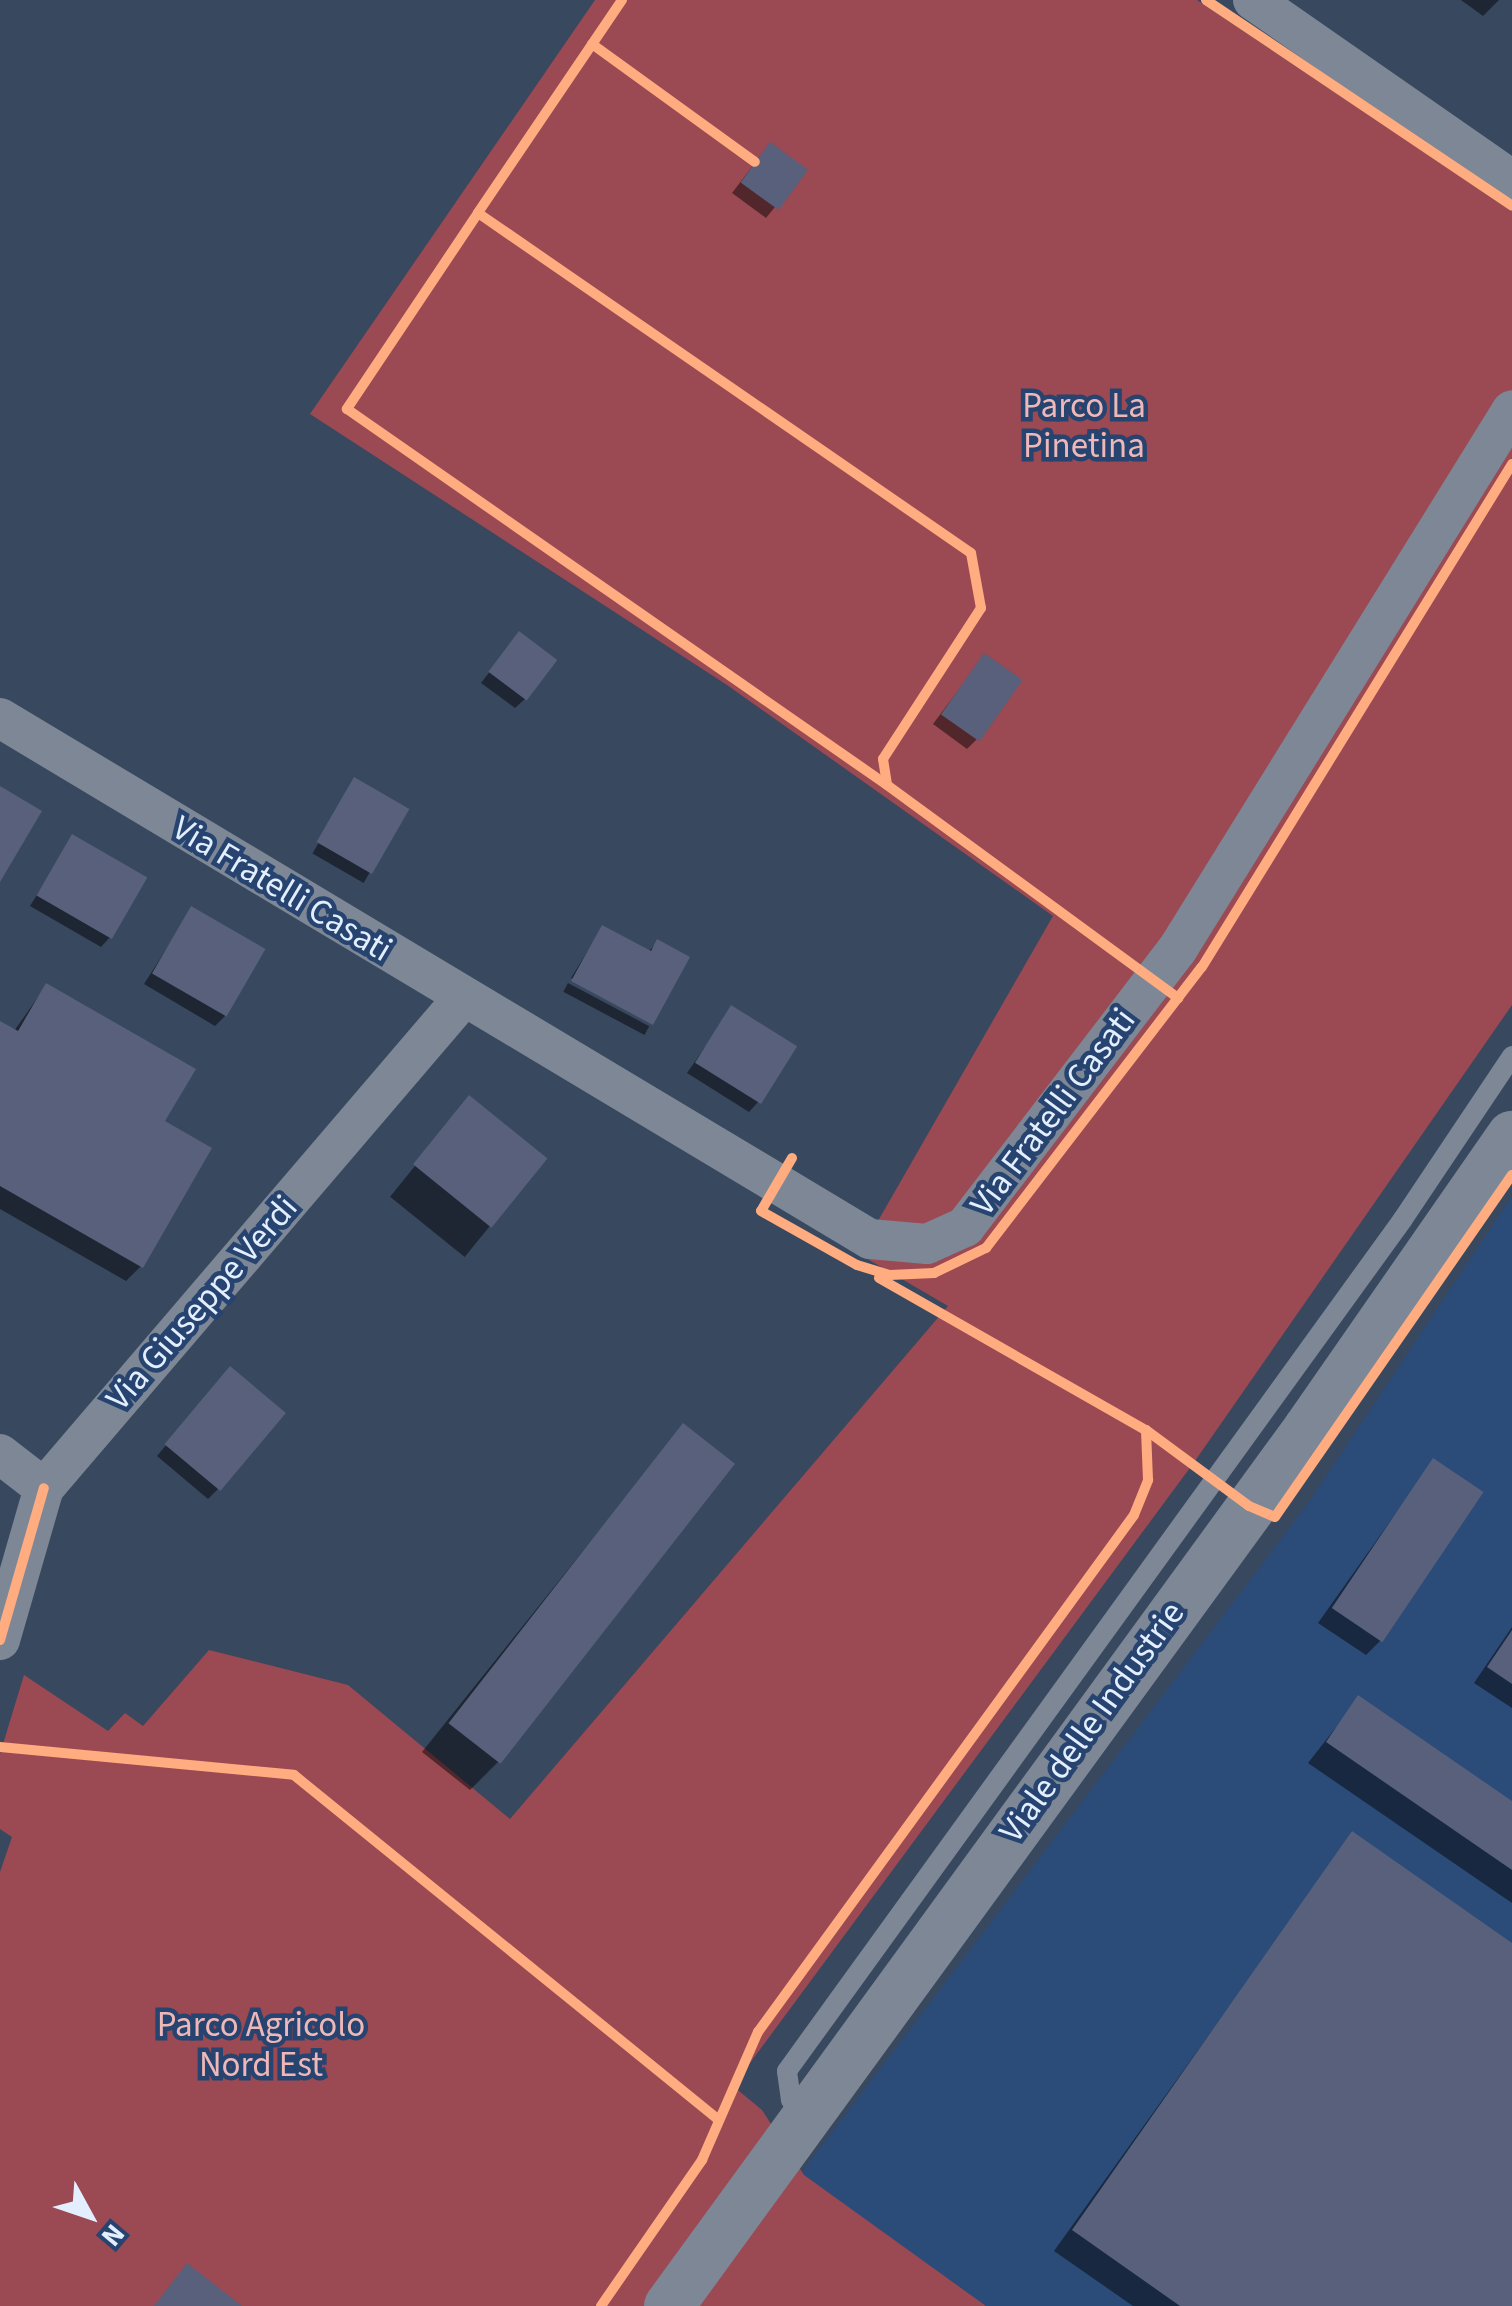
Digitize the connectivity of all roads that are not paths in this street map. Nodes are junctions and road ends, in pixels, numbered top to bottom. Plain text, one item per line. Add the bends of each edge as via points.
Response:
1 (1253, 0) edge
2 (1512, 180) edge
3 (1512, 410) edge
4 (0, 718) edge
5 (463, 998) junction
6 (1512, 1056) edge
7 (1512, 1136) edge
8 (1422, 1231) junction
9 (0, 1454) edge
10 (44, 1488) junction
11 (3, 1615) edge
12 (669, 2306) edge

1 - 2 street
3 - 5 street, Via Fratelli Casati via 1178,950 956,1234 906,1246 870,1239
4 - 5 street, Via Fratelli Casati
5 - 10 street, Via Giuseppe Verdi
6 - 8 lane
7 - 8 street, Viale delle Industrie
8 - 12 street, Viale delle Industrie
9 - 10 street
10 - 11 street, Via Giuseppe Verdi

